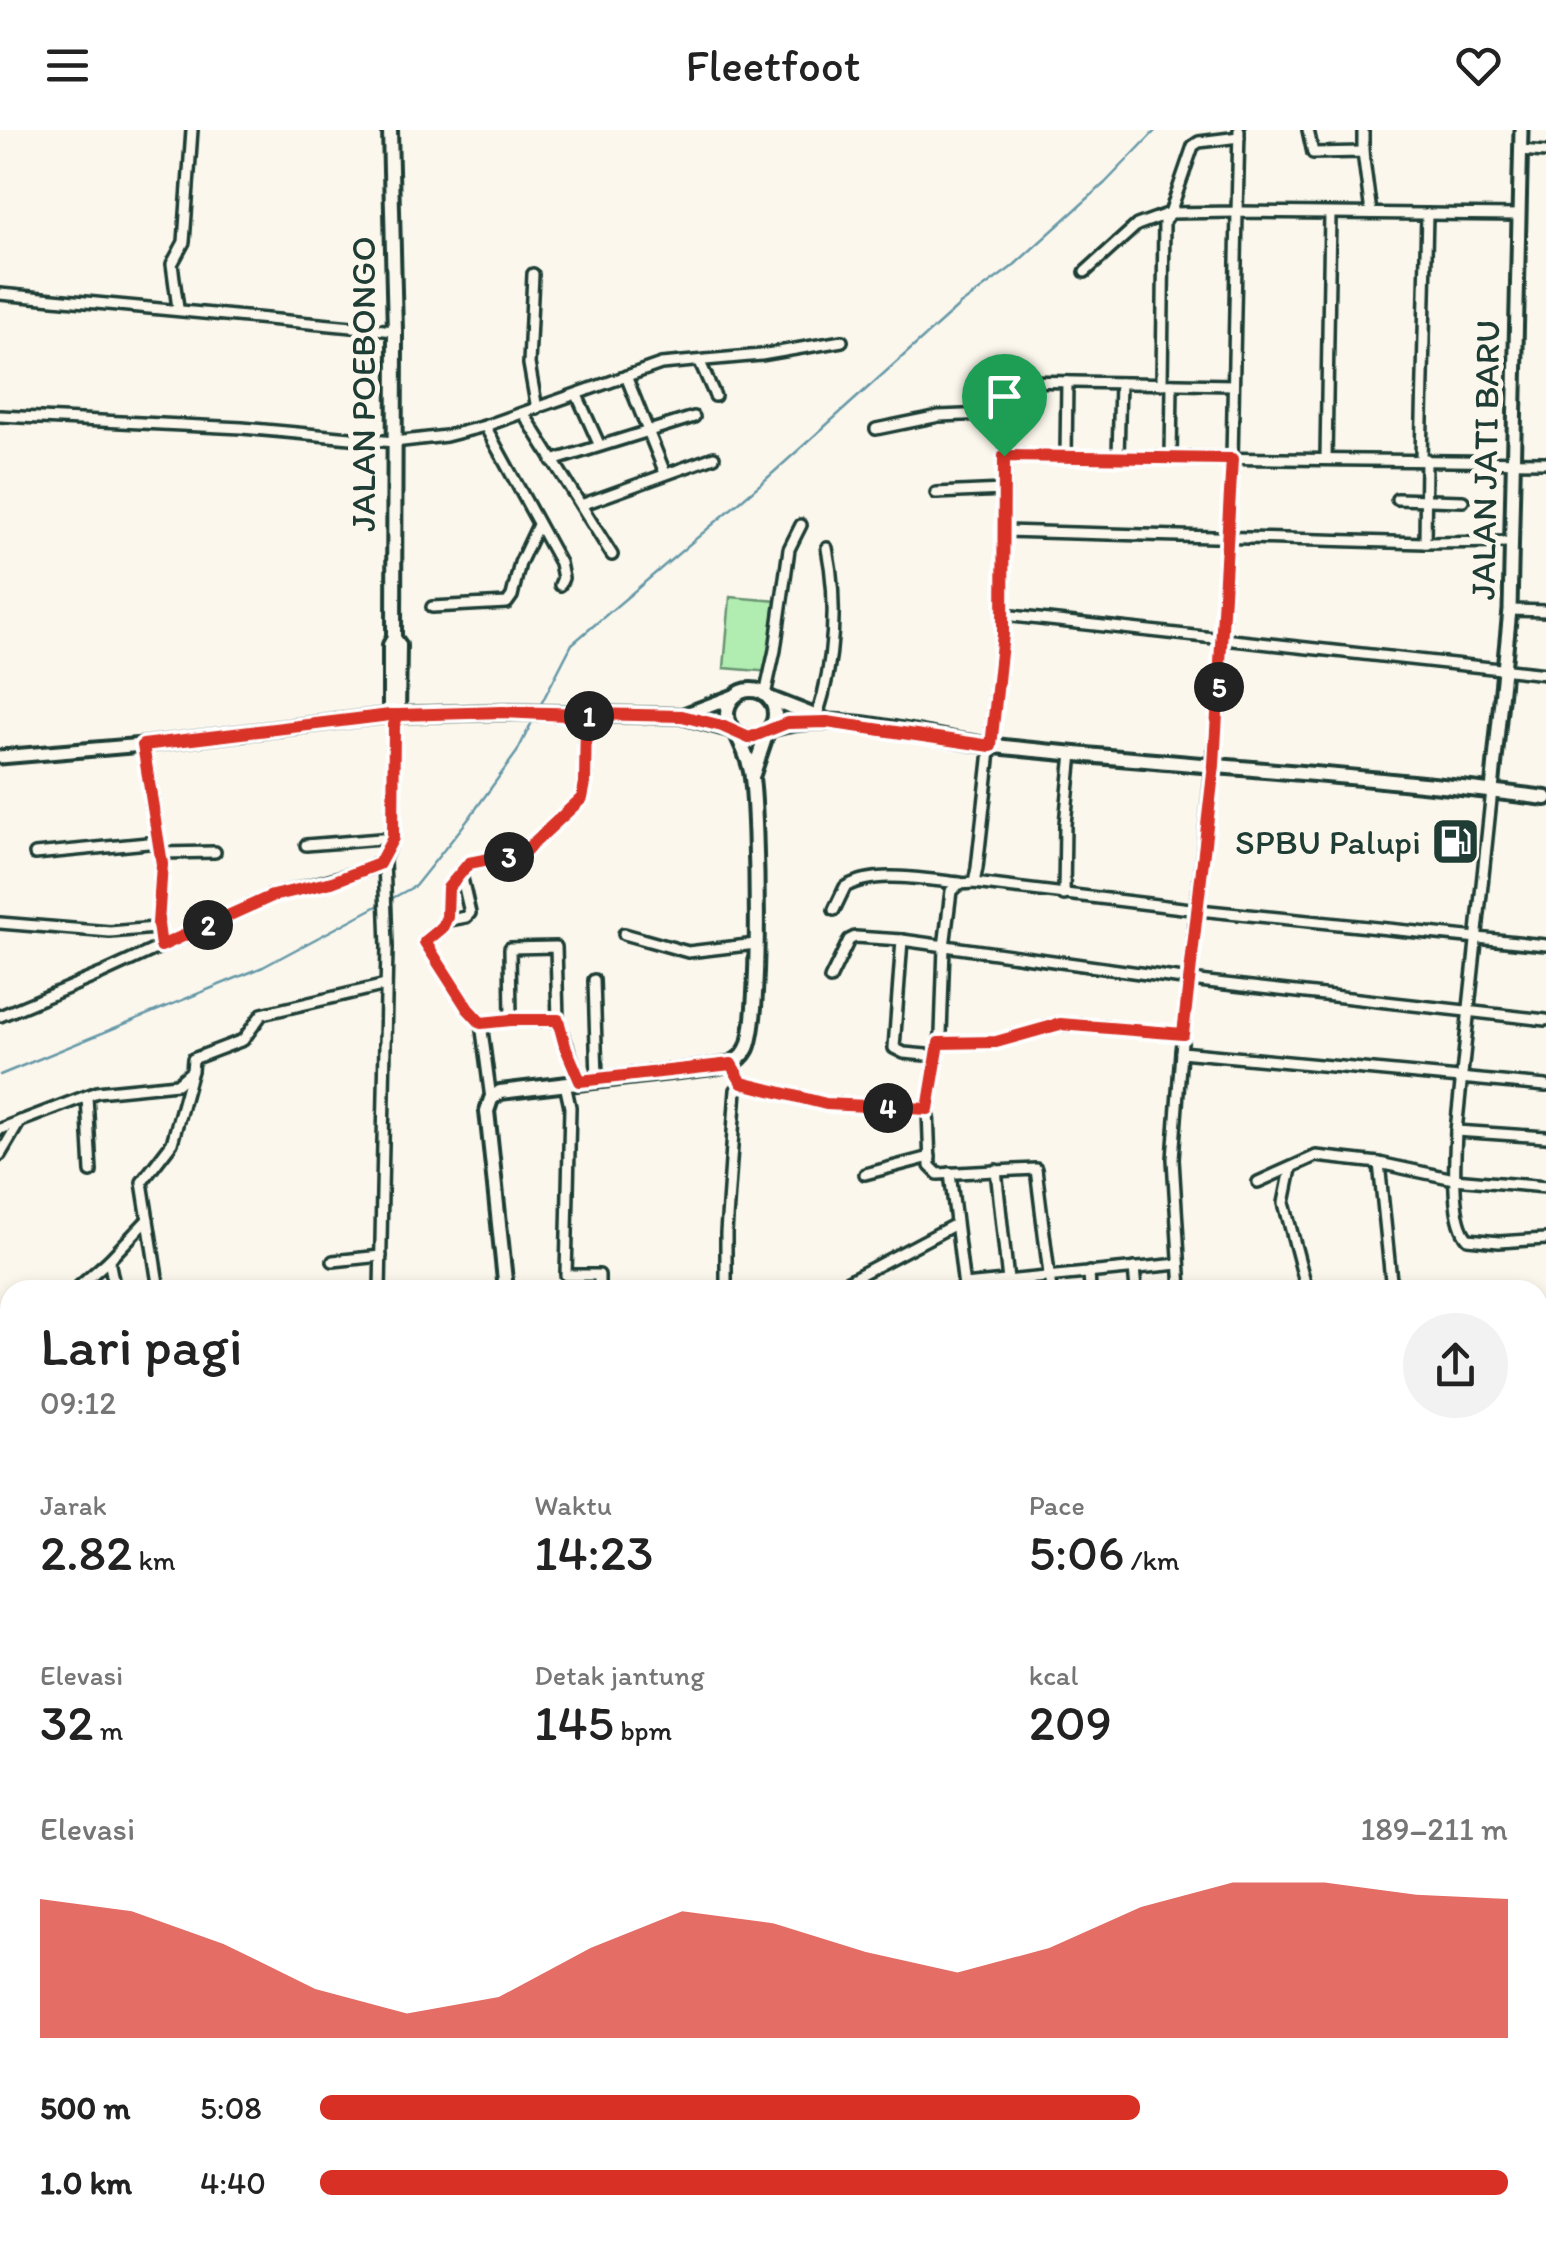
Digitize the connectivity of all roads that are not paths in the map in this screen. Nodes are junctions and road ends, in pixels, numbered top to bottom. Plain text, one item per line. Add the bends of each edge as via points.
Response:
1 (192, 130) edge
2 (390, 130) edge
3 (1308, 130) edge
4 (1364, 130) edge
5 (1520, 130) edge
6 (1239, 133) edge
7 (1520, 150) junction
8 (1363, 152) junction
9 (1546, 152) edge
10 (1237, 212) junction
11 (1170, 214) junction
12 (1330, 214) junction
13 (1371, 214) junction
14 (1427, 214) junction
15 (1518, 214) junction
16 (1085, 272) dead end
17 (533, 274) dead end
18 (0, 294) edge
19 (178, 308) junction
20 (395, 331) junction
21 (842, 341) dead end
22 (700, 362) junction
23 (626, 376) junction
24 (1067, 382) junction
25 (1120, 383) junction
26 (1167, 384) junction
27 (1233, 385) junction
28 (577, 395) junction
29 (715, 396) dead end
30 (537, 409) junction
31 (1012, 413) junction
32 (524, 414) junction
33 (0, 416) edge
34 (694, 417) dead end
35 (486, 426) junction
36 (876, 429) dead end
37 (648, 430) junction
38 (394, 442) junction
39 (599, 444) junction
40 (1004, 456) junction
41 (1066, 456) junction
42 (1118, 456) junction
43 (714, 457) dead end
44 (1172, 457) junction
45 (1423, 458) junction
46 (1232, 459) junction
47 (1326, 460) junction
48 (1514, 460) junction
49 (552, 461) junction
50 (1546, 462) edge
51 (665, 473) junction
52 (1004, 490) junction
53 (936, 493) dead end
54 (1397, 500) dead end
55 (1425, 500) junction
56 (1463, 501) dead end
57 (582, 505) junction
58 (538, 525) junction
59 (801, 525) dead end
60 (1004, 531) junction
61 (1226, 538) junction
62 (1512, 542) junction
63 (1425, 543) junction
64 (827, 548) dead end
65 (612, 554) dead end
66 (560, 585) dead end
67 (432, 607) dead end
68 (1510, 610) junction
69 (1546, 611) edge
70 (1002, 614) junction
71 (1222, 638) junction
72 (1503, 668) junction
73 (1546, 674) edge
74 (736, 696) junction
75 (767, 696) junction
76 (586, 716) junction
77 (682, 716) junction
78 (394, 718) junction
79 (822, 719) junction
80 (768, 730) junction
81 (735, 732) junction
82 (143, 745) junction
83 (991, 746) junction
84 (1072, 753) junction
85 (0, 757) edge
86 (1214, 765) junction
87 (752, 776) junction
88 (1492, 790) junction
89 (1546, 798) edge
90 (393, 838) junction
91 (306, 845) dead end
92 (159, 847) junction
93 (215, 852) dead end
94 (36, 854) dead end
95 (384, 859) junction
96 (461, 874) junction
97 (962, 883) junction
98 (974, 884) junction
99 (1064, 896) junction
100 (834, 910) dead end
101 (1199, 910) junction
102 (446, 922) junction
103 (0, 924) edge
104 (158, 924) junction
105 (624, 934) dead end
106 (1478, 938) junction
107 (902, 940) junction
108 (756, 944) junction
109 (1546, 945) edge
110 (161, 946) junction
111 (944, 946) junction
112 (830, 979) dead end
113 (594, 980) dead end
114 (1190, 980) junction
115 (386, 985) junction
116 (1470, 1010) junction
117 (0, 1016) edge
118 (511, 1020) junction
119 (558, 1020) junction
120 (1546, 1020) edge
121 (481, 1023) junction
122 (1183, 1034) junction
123 (939, 1043) junction
124 (1181, 1052) junction
125 (936, 1056) junction
126 (731, 1064) junction
127 (192, 1071) junction
128 (1463, 1078) junction
129 (597, 1080) junction
130 (580, 1081) junction
131 (742, 1083) junction
132 (565, 1084) junction
133 (1546, 1086) edge
134 (87, 1096) junction
135 (491, 1098) junction
136 (928, 1109) junction
137 (20, 1121) junction
138 (0, 1129) edge
139 (1456, 1132) junction
140 (1546, 1137) edge
141 (0, 1155) edge
142 (930, 1156) junction
143 (1379, 1162) junction
144 (1291, 1169) junction
145 (996, 1170) junction
146 (91, 1172) dead end
147 (950, 1173) junction
148 (865, 1174) dead end
149 (1454, 1179) junction
150 (1258, 1182) dead end
151 (1546, 1186) edge
152 (148, 1219) junction
153 (954, 1225) junction
154 (1546, 1240) edge
155 (381, 1256) junction
156 (110, 1260) junction
157 (333, 1261) dead end
158 (1179, 1264) junction
159 (1134, 1268) junction
160 (1089, 1272) junction
161 (1050, 1276) junction
162 (86, 1280) edge
163 (113, 1280) edge
164 (158, 1280) edge
165 (380, 1280) edge
166 (505, 1280) edge
167 (600, 1280) edge
168 (726, 1280) edge
169 (850, 1280) edge
170 (963, 1280) edge
171 (1007, 1280) edge
172 (1031, 1280) edge
173 (1050, 1280) edge
174 (1089, 1280) edge
175 (1135, 1280) edge
176 (1180, 1280) edge
177 (1304, 1280) edge
178 (1391, 1280) edge

1 - 19 street via 184,242 172,264
2 - 20 main road, JALAN POEBONGO
3 - 8 street via 1312,153
4 - 8 street
5 - 7 street, JALAN JATI BARU
6 - 10 street
6 - 11 street via 1193,146
7 - 9 street
7 - 15 street, JALAN JATI BARU
8 - 13 street
10 - 11 street
10 - 12 street
10 - 27 street
11 - 16 street via 1137,225
11 - 26 street via 1164,226
12 - 13 street
12 - 47 street
13 - 14 street
14 - 15 street
14 - 45 street
15 - 48 street, JALAN JATI BARU
17 - 30 street via 529,364
18 - 19 street
19 - 20 street
20 - 38 main road, JALAN POEBONGO
21 - 22 street
22 - 23 street via 662,364
22 - 29 street
23 - 28 street
23 - 37 street
24 - 25 street
24 - 31 street via 1021,381 1012,391
24 - 41 street
25 - 26 street
25 - 42 street
26 - 27 street
26 - 44 street
27 - 46 street
28 - 30 street
28 - 39 street
30 - 32 street
31 - 36 street via 938,416
31 - 40 street
32 - 35 street
32 - 49 street
33 - 38 street
34 - 37 street
35 - 38 street
35 - 58 street
37 - 39 street
37 - 51 street
38 - 78 main road, JALAN POEBONGO
39 - 49 street
40 - 41 street
40 - 52 street
41 - 42 street
42 - 44 street
43 - 51 street
44 - 46 street
45 - 47 street
45 - 48 street
45 - 55 street
46 - 47 street
46 - 61 street
48 - 50 street
48 - 62 street, JALAN JATI BARU
49 - 57 street
51 - 57 street
52 - 53 street
52 - 60 street
54 - 55 street
55 - 56 street
55 - 63 street
57 - 65 street
58 - 66 street via 560,563
58 - 67 street via 507,604
59 - 75 street via 788,549
60 - 61 street
60 - 70 street
61 - 63 street
61 - 71 street
62 - 63 street
62 - 68 street, JALAN JATI BARU
64 - 79 street via 832,646
68 - 69 street
68 - 72 street, JALAN JATI BARU
70 - 71 street
70 - 83 street
71 - 72 street
71 - 86 street
72 - 73 street
72 - 88 street, JALAN JATI BARU
74 - 75 main road via 749,690
74 - 77 main road
74 - 81 main road via 728,709
75 - 79 main road
75 - 80 main road via 775,716
76 - 77 main road
76 - 78 main road
76 - 96 street via 582,798 524,852 469,863
77 - 81 main road
78 - 82 street
78 - 90 street
79 - 80 main road
79 - 83 main road
80 - 81 main road via 749,738
80 - 87 main road
81 - 87 main road
82 - 85 street
82 - 92 street
83 - 84 main road
83 - 98 street
84 - 86 main road
84 - 99 street
86 - 88 main road
86 - 101 street
87 - 108 main road
88 - 89 main road
88 - 106 street
90 - 91 street
90 - 95 street
92 - 93 street
92 - 94 street
92 - 104 street
95 - 110 street via 332,882 272,896
95 - 115 street
96 - 102 street via 448,888
96 - 102 street via 470,914
97 - 98 street
97 - 100 street via 862,881 845,888
97 - 111 street via 951,891
98 - 99 street
99 - 101 street
101 - 106 street
101 - 114 street
102 - 121 street via 425,942
103 - 104 street via 110,932 150,931
104 - 110 street
105 - 108 street via 688,952
106 - 109 street
106 - 116 street
107 - 111 street
107 - 112 street via 855,936
107 - 125 street via 894,1048
108 - 126 main road via 751,1039
110 - 117 street
111 - 114 street
111 - 123 street
113 - 129 street
114 - 116 street
114 - 122 street
115 - 127 street via 262,1014 243,1040 193,1058
115 - 155 street
116 - 120 street
116 - 128 street
118 - 119 street
118 - 119 street via 510,948 555,947
118 - 121 street
119 - 130 street
121 - 135 street
122 - 123 street via 1060,1024 996,1042
122 - 124 street
123 - 125 street
124 - 128 street
124 - 158 street via 1173,1159
125 - 136 street
126 - 129 main road
126 - 131 street
127 - 134 street via 167,1087
127 - 152 street via 172,1143 142,1182
128 - 133 street
128 - 139 street
129 - 130 main road
130 - 132 main road
131 - 136 street via 826,1104
131 - 168 street via 736,1090
132 - 135 main road
132 - 167 street via 566,1275
134 - 137 street
134 - 146 street
135 - 166 main road
136 - 142 street
137 - 138 street
137 - 141 street
139 - 140 street
139 - 149 street
142 - 147 street via 933,1172
142 - 148 street
143 - 144 street via 1316,1156
143 - 149 street
143 - 178 street
144 - 150 street
144 - 177 street via 1284,1204
145 - 147 street
145 - 161 street via 1038,1172
145 - 171 street
147 - 153 street
149 - 151 street
149 - 154 street via 1468,1239
152 - 156 street
152 - 164 street
153 - 169 street
153 - 170 street
155 - 157 street
155 - 165 street
156 - 162 street
156 - 163 street
158 - 159 street
158 - 176 street
159 - 160 street
159 - 175 street
160 - 161 street
160 - 174 street
161 - 172 street
161 - 173 street

